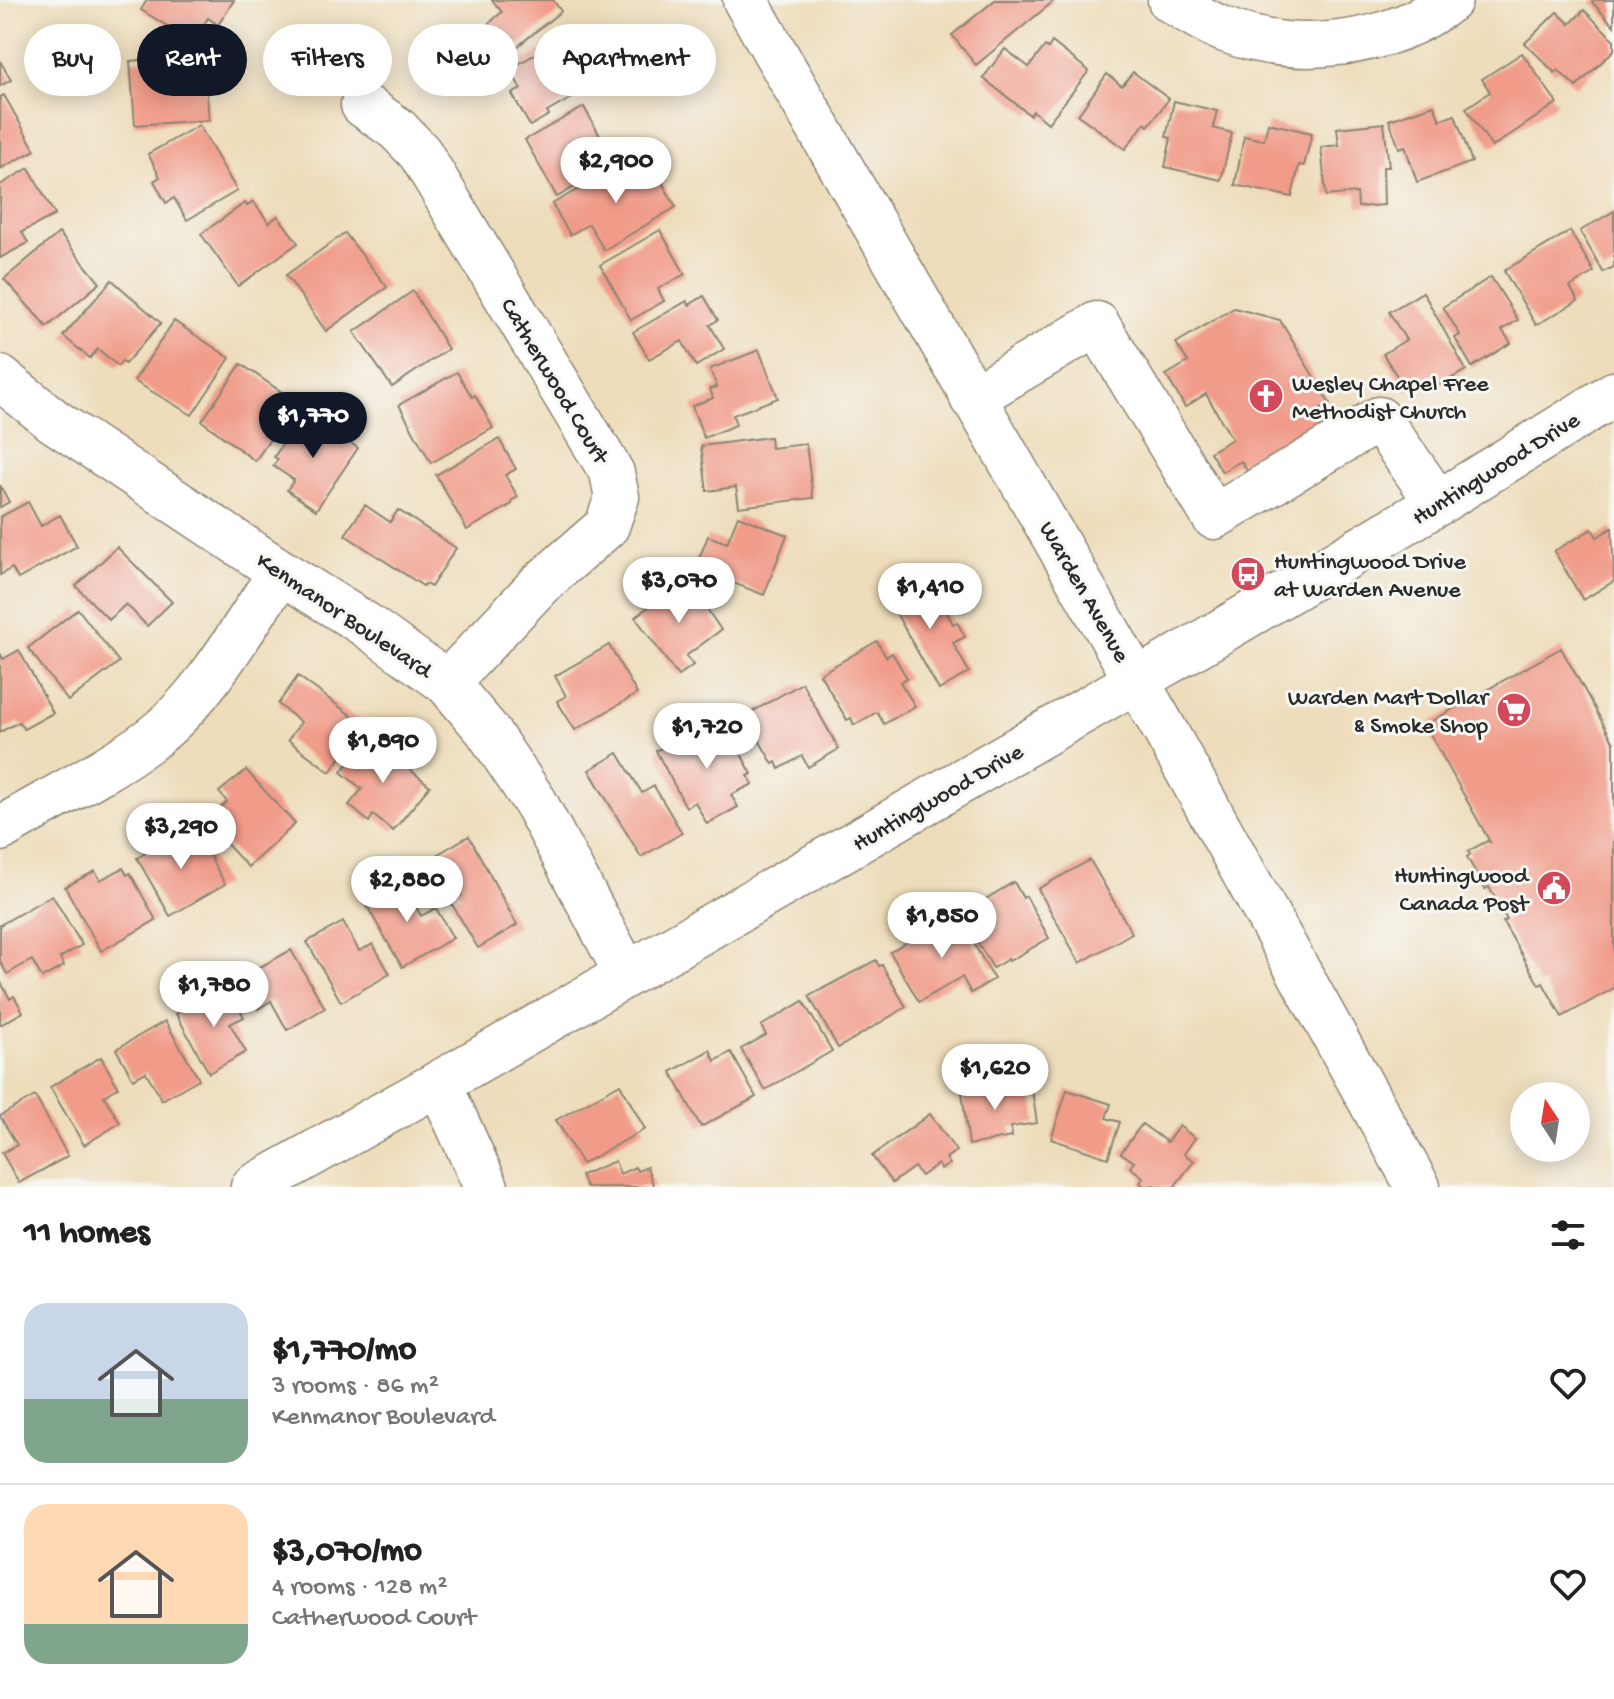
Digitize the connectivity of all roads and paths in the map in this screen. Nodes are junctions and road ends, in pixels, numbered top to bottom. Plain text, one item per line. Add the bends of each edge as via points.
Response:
1 (745, 0) edge
2 (1170, 0) edge
3 (1450, 0) edge
4 (363, 105) dead end
5 (0, 378) edge
6 (1614, 394) edge
7 (972, 398) junction
8 (1438, 503) junction
9 (281, 572) junction
10 (1136, 681) junction
11 (447, 683) junction
12 (0, 829) edge
13 (626, 973) junction
14 (439, 1083) junction
15 (253, 1187) edge
16 (486, 1187) edge
17 (1418, 1187) edge

1 - 7 street, Warden Avenue
2 - 3 street via 1224,30 1276,44 1313,45 1372,37 1429,16
4 - 11 street, Catherwood Court via 420,153 612,473 617,497 607,526 539,585
5 - 9 street, Kenmanor Boulevard via 54,421
6 - 8 street, Huntingwood Drive
7 - 8 street via 1097,324 1214,517 1379,419
7 - 10 street, Warden Avenue
8 - 10 street, Huntingwood Drive
9 - 11 street, Kenmanor Boulevard
9 - 12 street via 211,676 175,717 149,740
10 - 13 street, Huntingwood Drive
10 - 17 street, Warden Avenue
11 - 13 street, Kenmanor Boulevard via 487,730 535,802
13 - 14 street, Huntingwood Drive
14 - 15 street, Huntingwood Drive
14 - 16 street

